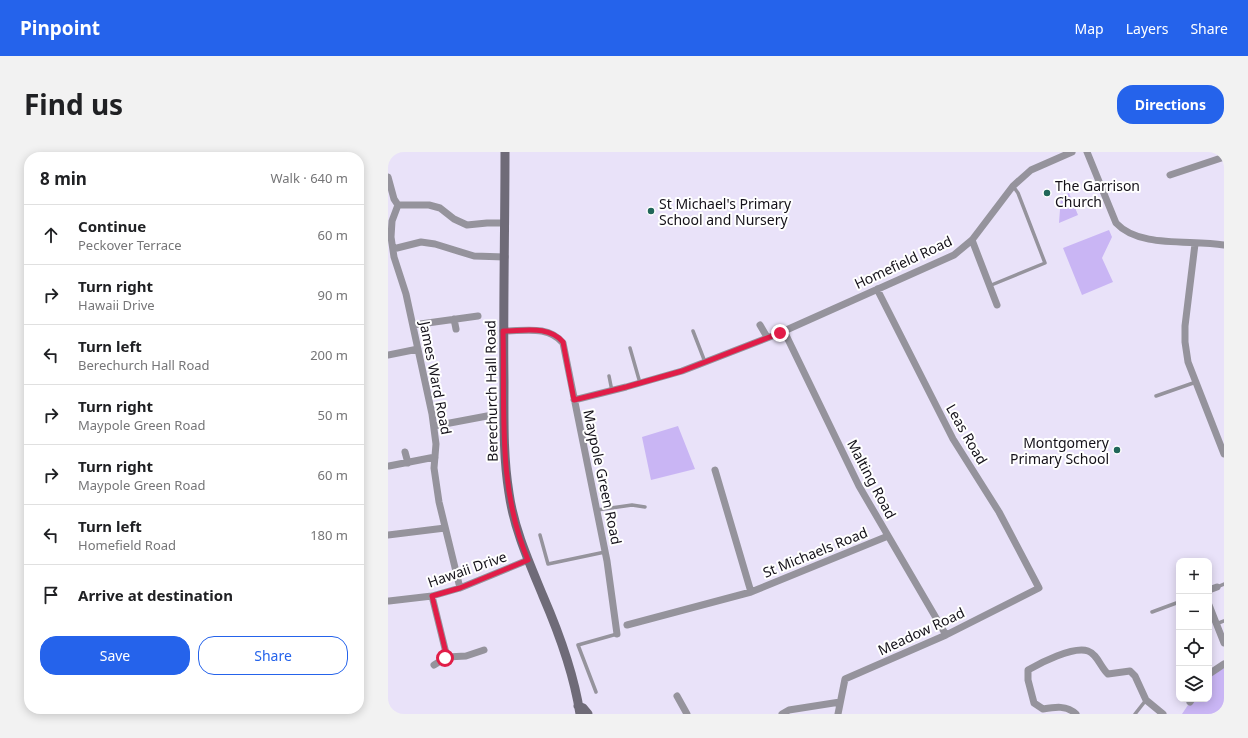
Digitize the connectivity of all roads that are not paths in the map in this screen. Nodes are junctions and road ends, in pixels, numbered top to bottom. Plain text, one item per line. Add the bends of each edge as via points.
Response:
1 (505, 152) edge
2 (1072, 152) edge
3 (1087, 152) edge
4 (1224, 157) edge
5 (1170, 175) dead end
6 (388, 177) edge
7 (1013, 186) junction
8 (398, 204) junction
9 (505, 223) junction
10 (972, 240) junction
11 (1195, 244) junction
12 (1224, 245) edge
13 (392, 249) junction
14 (505, 257) junction
15 (989, 286) junction
16 (878, 289) junction
17 (997, 305) dead end
18 (478, 316) dead end
19 (454, 319) junction
20 (760, 325) dead end
21 (412, 326) junction
22 (456, 329) dead end
23 (503, 331) junction
24 (693, 331) dead end
25 (782, 332) junction
26 (767, 337) junction
27 (630, 348) dead end
28 (418, 349) junction
29 (388, 355) edge
30 (705, 362) junction
31 (609, 376) dead end
32 (1196, 382) junction
33 (640, 383) junction
34 (612, 391) junction
35 (1156, 396) dead end
36 (574, 400) junction
37 (487, 416) dead end
38 (434, 426) junction
39 (405, 452) dead end
40 (1224, 454) edge
41 (435, 457) junction
42 (408, 462) junction
43 (389, 466) edge
44 (714, 470) dead end
45 (645, 507) dead end
46 (597, 510) junction
47 (446, 528) junction
48 (388, 535) edge
49 (540, 535) dead end
50 (888, 536) junction
51 (605, 552) junction
52 (528, 560) junction
53 (1224, 579) edge
54 (1222, 585) edge
55 (460, 588) junction
56 (1039, 588) joint
57 (1212, 589) edge
58 (751, 592) junction
59 (432, 596) junction
60 (390, 601) dead end
61 (1176, 603) edge
62 (1152, 612) dead end
63 (1212, 613) edge
64 (1224, 621) edge
65 (1216, 624) junction
66 (627, 626) dead end
67 (617, 634) joint
68 (946, 635) junction
69 (1224, 643) edge
70 (484, 650) dead end
71 (447, 657) junction
72 (1224, 664) edge
73 (434, 665) dead end
74 (1212, 672) edge
75 (596, 692) dead end
76 (677, 696) dead end
77 (1146, 700) junction
78 (840, 702) junction
79 (579, 710) edge
80 (588, 714) edge
81 (687, 714) edge
82 (782, 714) edge
83 (838, 714) edge
84 (1076, 714) edge
85 (1135, 714) edge
86 (1162, 714) edge

1 - 9 street, Berechurch Hall Road
2 - 7 street, Homefield Road via 1030,170
3 - 11 street via 1116,223 1124,231 1136,237
4 - 5 street
6 - 8 street via 394,199
7 - 10 street, Homefield Road
7 - 15 lane via 1045,263
8 - 9 street via 440,208 467,225
8 - 13 street, James Ward Road via 392,221
9 - 14 street, Berechurch Hall Road
10 - 15 street
10 - 16 street, Homefield Road via 954,255
11 - 12 street
11 - 32 street via 1185,342 1188,362
13 - 14 street via 421,242 474,256
13 - 21 street, James Ward Road via 406,294
14 - 23 street, Berechurch Hall Road
15 - 17 street
16 - 25 street, Homefield Road
16 - 56 street, Leas Road via 954,439 999,512
18 - 19 street
19 - 21 street
19 - 22 street
20 - 26 street
21 - 28 street, James Ward Road
23 - 36 street, Maypole Green Road via 546,330 558,336 563,342
23 - 52 street, Berechurch Hall Road via 506,473 513,514
24 - 30 lane
25 - 26 street, Homefield Road
25 - 50 street, Malting Road via 859,486
26 - 30 street, Homefield Road
27 - 33 lane
28 - 29 street
28 - 38 street, James Ward Road
30 - 33 street, Homefield Road
31 - 34 lane
32 - 35 lane
32 - 40 street
33 - 34 street, Homefield Road
34 - 36 street, Homefield Road
36 - 46 street, Maypole Green Road
37 - 38 street
38 - 41 street, James Ward Road
39 - 42 street
41 - 42 street
41 - 47 street, James Ward Road via 434,468
42 - 43 street
44 - 58 street, St Michaels Road
45 - 46 lane via 632,505
46 - 51 street, Maypole Green Road
47 - 48 street
47 - 55 street, James Ward Road
49 - 51 lane via 548,564
50 - 58 street, St Michaels Road
50 - 68 street, Malting Road
51 - 67 street, Maypole Green Road
52 - 55 street, Hawaii Drive
52 - 79 street, Berechurch Hall Road via 561,643
53 - 54 lane
54 - 57 street
55 - 59 street, Hawaii Drive
56 - 68 street, Meadow Road
58 - 66 street, St Michaels Road
59 - 60 street, Hawaii Drive
59 - 71 street
61 - 62 lane
63 - 65 street
64 - 65 lane
65 - 69 street
67 - 75 lane via 578,645
68 - 78 street, Meadow Road via 845,679
70 - 71 street via 466,656
71 - 73 street
72 - 74 street
76 - 81 street
77 - 84 street via 1136,676 1130,671 1108,674 1088,651 1073,651 1028,670 1034,703 1043,709 1070,709
77 - 85 lane
77 - 86 street
78 - 82 street via 789,710
78 - 83 street, Meadow Road
79 - 80 street via 583,708

